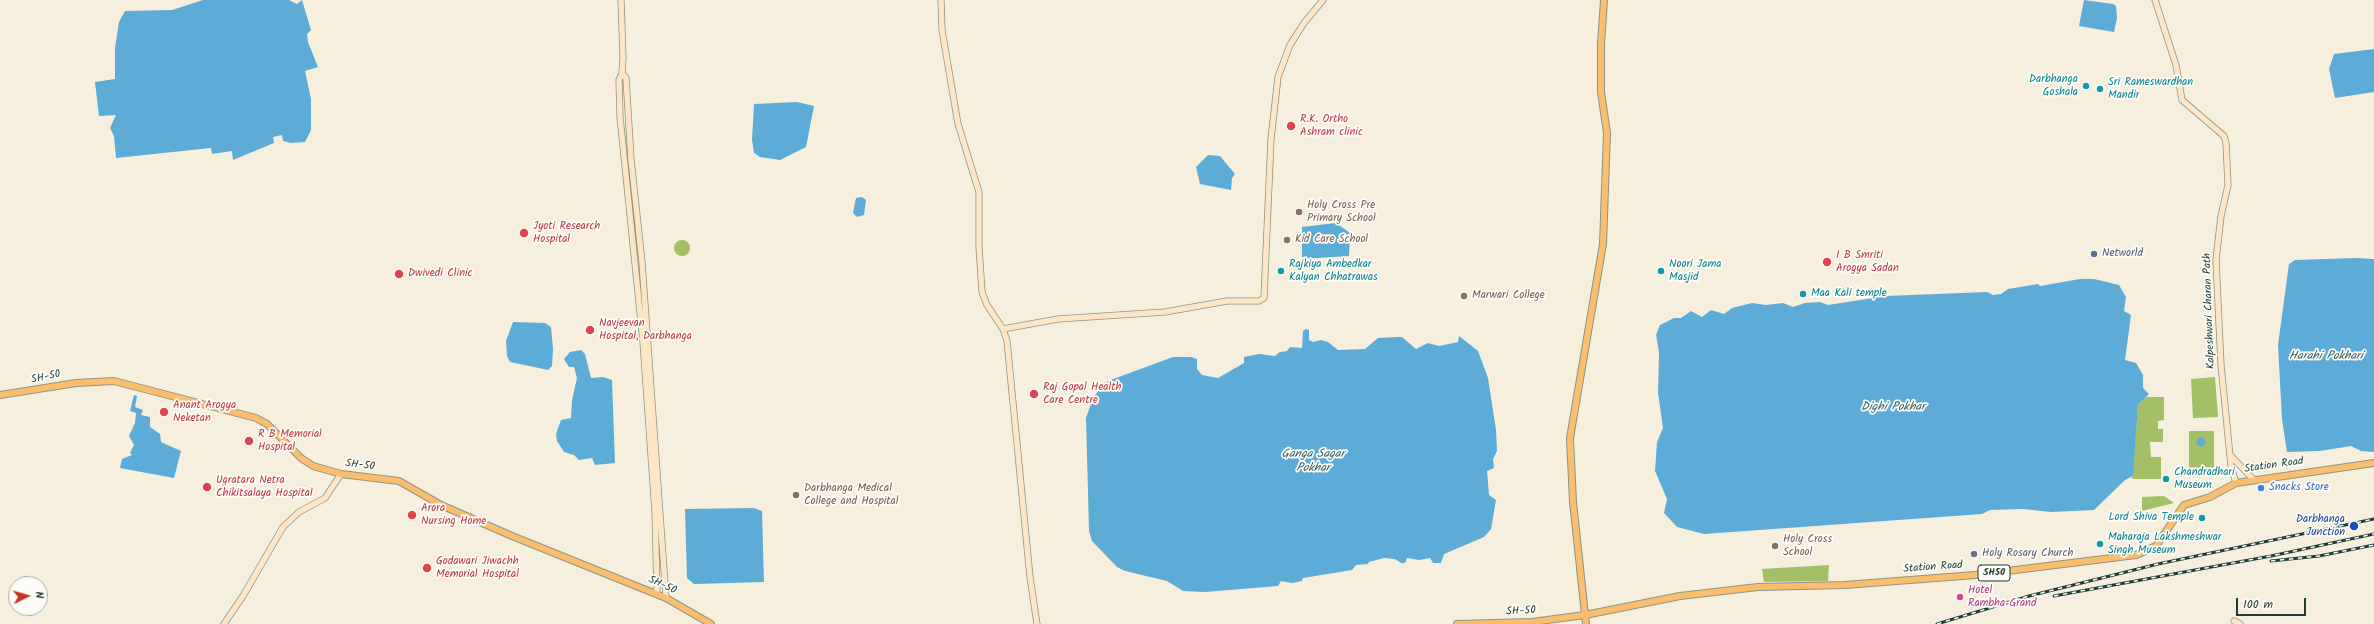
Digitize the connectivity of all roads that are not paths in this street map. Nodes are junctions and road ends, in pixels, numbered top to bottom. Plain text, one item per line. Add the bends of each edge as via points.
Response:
1 (621, 0) edge
2 (941, 0) edge
3 (1323, 0) edge
4 (1604, 0) edge
5 (2155, 0) edge
6 (622, 73) junction
7 (630, 143) junction
8 (623, 144) junction
9 (1003, 328) junction
10 (648, 382) junction
11 (0, 395) edge
12 (2230, 454) junction
13 (2374, 463) edge
14 (341, 474) junction
15 (2254, 479) junction
16 (2236, 483) junction
17 (657, 594) junction
18 (666, 598) junction
19 (1585, 614) junction
20 (224, 624) edge
21 (711, 624) edge
22 (1037, 624) edge
23 (1457, 624) edge
24 (1586, 624) edge
25 (2234, 624) edge
26 (2240, 624) edge

1 - 6 street
2 - 9 street via 942,30 958,124 979,192 982,292 987,305
3 - 9 street via 1292,41 1278,77 1271,139 1264,298 1259,301 1226,302 1165,312 1058,319
4 - 19 main road via 1601,92 1607,133 1603,244 1570,432 1573,502
5 - 12 street, Kalpeshwari Charan Path via 2176,65 2182,100 2224,136 2226,143 2228,185 2221,216 2216,260 2221,365
6 - 7 street via 626,78
6 - 8 street via 619,80
7 - 8 street
7 - 10 street via 642,262
8 - 10 street
9 - 22 street
10 - 17 street
10 - 18 street
11 - 14 main road, SH-50 via 76,383 119,382 256,418 267,424 307,463
12 - 15 street
12 - 16 street, Kalpeshwari Charan Path
13 - 15 main road, Station Road / SH50
14 - 17 main road, SH-50 via 399,481 442,506
14 - 20 street via 325,498 299,512 286,523
15 - 16 main road, Station Road / SH50
16 - 19 main road, Station Road / SH50 via 2210,497 2184,505 2156,546 2136,555 1975,575 1845,585 1758,587 1680,596
17 - 18 main road, SH-50
18 - 21 main road, SH-50
19 - 23 main road, SH-50 via 1532,622
19 - 24 main road
25 - 26 street via 2234,621

